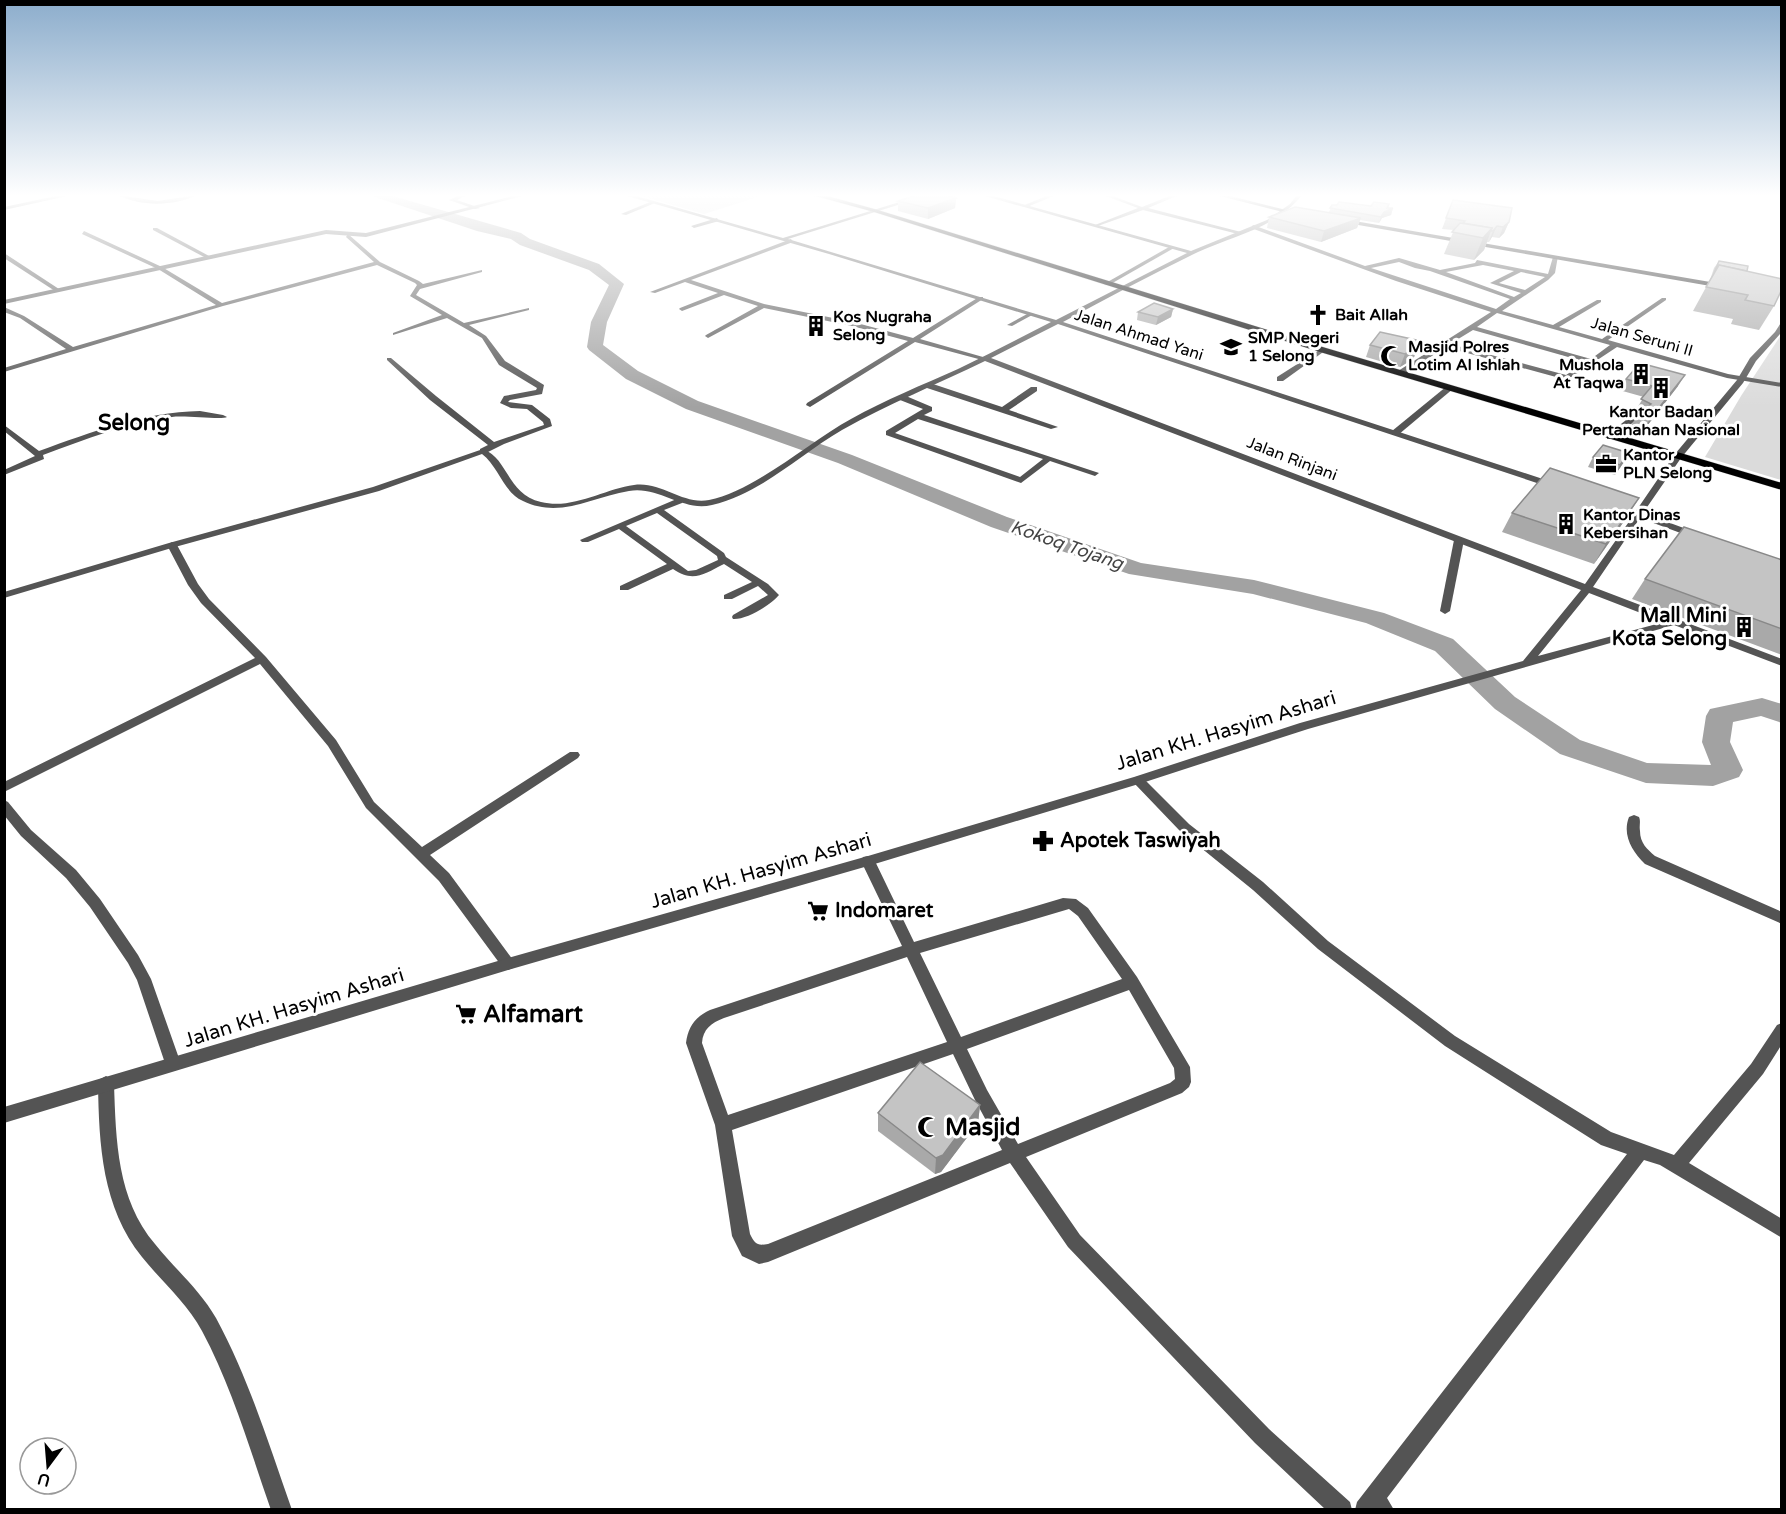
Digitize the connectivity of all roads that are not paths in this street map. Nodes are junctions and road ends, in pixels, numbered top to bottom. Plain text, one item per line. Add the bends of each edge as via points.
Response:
1 (20, 266) edge
2 (155, 266) edge
3 (170, 266) edge
4 (365, 266) edge
5 (385, 266) edge
6 (722, 266) edge
7 (873, 266) edge
8 (1049, 266) edge
9 (1140, 266) edge
10 (1166, 266) edge
11 (1362, 266) edge
12 (1372, 266) edge
13 (1416, 266) edge
14 (1466, 266) edge
15 (1497, 266) edge
16 (1553, 266) edge
17 (1606, 266) edge
18 (1366, 267) junction
19 (160, 268) junction
20 (480, 271) dead end
21 (1521, 271) junction
22 (1439, 273) junction
23 (1549, 276) junction
24 (685, 280) junction
25 (1107, 284) junction
26 (420, 286) junction
27 (1729, 287) edge
28 (1123, 288) junction
29 (57, 290) junction
30 (653, 292) dead end
31 (1526, 292) junction
32 (723, 293) junction
33 (981, 298) junction
34 (1515, 299) junction
35 (1664, 299) dead end
36 (1599, 301) dead end
37 (4, 302) edge
38 (221, 305) junction
39 (763, 306) junction
40 (4, 309) edge
41 (527, 309) dead end
42 (682, 309) dead end
43 (1496, 311) junction
44 (1031, 314) junction
45 (447, 316) junction
46 (1057, 322) junction
47 (1782, 323) edge
48 (462, 325) junction
49 (1010, 325) dead end
50 (1471, 327) junction
51 (1554, 327) junction
52 (395, 334) dead end
53 (708, 336) dead end
54 (913, 339) junction
55 (1604, 340) junction
56 (1617, 344) junction
57 (1445, 345) junction
58 (72, 350) junction
59 (1323, 350) junction
60 (986, 358) junction
61 (389, 359) dead end
62 (1592, 361) junction
63 (4, 370) edge
64 (1401, 373) junction
65 (1280, 379) dead end
66 (1741, 379) junction
67 (1782, 385) edge
68 (930, 386) junction
69 (1450, 388) junction
70 (1034, 389) dead end
71 (1782, 390) edge
72 (903, 398) junction
73 (810, 405) dead end
74 (1003, 410) junction
75 (1638, 415) edge
76 (918, 416) junction
77 (223, 417) dead end
78 (4, 427) edge
79 (1054, 427) dead end
80 (1395, 433) junction
81 (1610, 437) junction
82 (493, 445) junction
83 (483, 452) junction
84 (38, 454) junction
85 (1678, 456) junction
86 (1049, 458) junction
87 (4, 473) edge
88 (1095, 473) dead end
89 (1782, 487) edge
90 (1566, 490) edge
91 (679, 501) junction
92 (658, 510) junction
93 (1635, 513) junction
94 (620, 526) junction
95 (1705, 539) edge
96 (585, 540) dead end
97 (1459, 540) junction
98 (172, 545) junction
99 (723, 560) junction
100 (674, 565) junction
101 (759, 582) junction
102 (624, 588) dead end
103 (1587, 589) junction
104 (4, 595) edge
105 (728, 597) dead end
106 (1445, 611) dead end
107 (737, 618) dead end
108 (1675, 622) junction
109 (262, 659) junction
110 (1527, 663) junction
111 (1782, 663) edge
112 (574, 755) dead end
113 (1138, 780) junction
114 (4, 788) edge
115 (4, 805) edge
116 (1634, 819) dead end
117 (421, 854) junction
118 (868, 861) junction
119 (1782, 918) edge
120 (910, 949) junction
121 (508, 964) junction
122 (1132, 982) junction
123 (1782, 1030) edge
124 (957, 1046) junction
125 (173, 1064) junction
126 (106, 1084) junction
127 (4, 1115) edge
128 (723, 1125) junction
129 (1641, 1150) junction
130 (1014, 1154) junction
131 (1676, 1166) junction
132 (1782, 1229) edge
133 (1374, 1506) edge
134 (282, 1509) edge
135 (1342, 1509) edge

1 - 29 street
2 - 19 street
3 - 19 street
4 - 38 street
5 - 26 street
6 - 24 street
7 - 33 street, Jalan Ahmad Yani
8 - 25 main road
9 - 25 street
10 - 28 street
11 - 18 street, Jalan Seruni II
12 - 18 street
13 - 22 street
14 - 22 street
15 - 21 street
16 - 23 street
17 - 27 main road
18 - 43 street, Jalan Seruni II
19 - 29 street
19 - 38 street
20 - 26 street
21 - 23 street
21 - 31 street via 1493,283
22 - 34 street
23 - 31 street
24 - 30 street
24 - 32 street, Jalan Rinjani
25 - 28 main road
26 - 45 street via 412,295
28 - 46 street
28 - 59 main road
29 - 37 street
31 - 34 street
32 - 39 street, Jalan Rinjani
32 - 42 street
33 - 44 street, Jalan Ahmad Yani
33 - 54 street
34 - 43 street
35 - 55 street
36 - 51 street
38 - 58 street
39 - 53 street
39 - 54 street, Jalan Rinjani
40 - 58 street
41 - 48 street
43 - 50 street
43 - 51 street, Jalan Seruni II
44 - 46 street, Jalan Ahmad Yani
44 - 49 street
45 - 48 street
45 - 52 street
46 - 60 street
46 - 80 street, Jalan Ahmad Yani
47 - 66 street
48 - 82 street via 487,340 502,363 541,387 539,392 507,398 504,403 529,407 548,426
50 - 57 street
50 - 62 street
51 - 55 street, Jalan Seruni II
54 - 60 street, Jalan Rinjani
54 - 73 street
55 - 56 street, Jalan Seruni II
56 - 62 street
56 - 66 street, Jalan Seruni II
57 - 62 street via 1563,378 1570,378
57 - 64 street
58 - 63 street
59 - 64 main road
59 - 65 street
60 - 68 street
60 - 97 street, Jalan Rinjani
61 - 82 street
64 - 69 main road
66 - 67 street
66 - 71 street
66 - 85 street
68 - 72 street
68 - 74 street
69 - 80 street
69 - 81 main road
70 - 74 street
72 - 76 street via 928,407
72 - 91 street via 860,418 744,489 716,501
74 - 79 street
75 - 81 street
76 - 86 street
76 - 86 street via 889,433 1021,480
77 - 84 street via 196,413 166,416
78 - 84 street
80 - 90 street, Jalan Ahmad Yani
81 - 85 main road
82 - 83 street
83 - 91 street via 514,493 538,504 575,504 639,487
83 - 98 street via 376,489
84 - 87 street via 38,459
85 - 89 main road
85 - 93 street
86 - 88 street
91 - 92 street
92 - 94 street
92 - 99 street via 722,555
93 - 95 street
93 - 103 street
94 - 96 street
94 - 100 street
97 - 103 street, Jalan Rinjani
97 - 106 street
98 - 104 street
98 - 109 street via 198,593
99 - 100 street via 692,575
99 - 101 street
100 - 102 street
101 - 105 street
101 - 107 street via 772,592 772,598
103 - 108 street, Jalan Rinjani
103 - 110 street
108 - 110 street, Jalan KH. Hasyim Ashari
108 - 111 street, Jalan Rinjani
109 - 114 street
109 - 117 street via 332,743 370,805
110 - 113 street, Jalan KH. Hasyim Ashari via 1304,726
112 - 117 street
113 - 118 street, Jalan KH. Hasyim Ashari
113 - 129 street via 1184,827 1364,978 1450,1041 1607,1139
115 - 125 street via 26,833 71,874 133,959 144,979
116 - 119 street via 1632,834 1650,860
117 - 121 street via 450,884
118 - 120 street
118 - 121 street, Jalan KH. Hasyim Ashari
120 - 122 street via 1071,903 1083,912
120 - 124 street
120 - 128 street via 706,1017 698,1025 694,1043
121 - 125 street, Jalan KH. Hasyim Ashari
122 - 124 street
122 - 130 street via 1182,1066 1183,1082
123 - 131 street via 1757,1069
124 - 128 street
124 - 130 street
125 - 126 street, Jalan KH. Hasyim Ashari
126 - 127 street, Jalan KH. Hasyim Ashari
126 - 134 street via 107,1144 131,1227 207,1321 224,1355
128 - 130 street via 741,1236 748,1250 759,1255
129 - 131 street
129 - 133 street
130 - 135 street via 1074,1241 1097,1266 1262,1436
131 - 132 street

